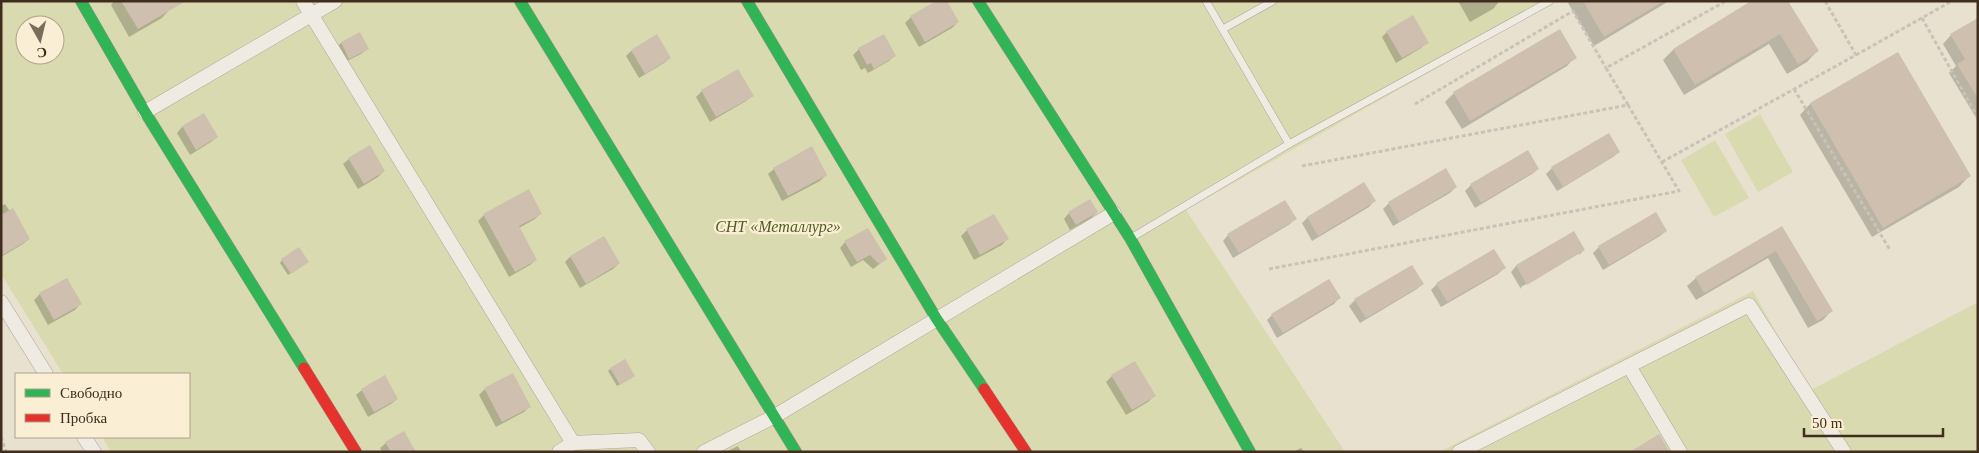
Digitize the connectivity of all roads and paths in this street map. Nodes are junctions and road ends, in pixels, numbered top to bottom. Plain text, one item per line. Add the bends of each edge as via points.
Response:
1 (81, 1) edge
2 (303, 1) edge
3 (334, 1) edge
4 (520, 1) edge
5 (747, 1) edge
6 (978, 1) edge
7 (1206, 1) edge
8 (1273, 1) edge
9 (1550, 1) edge
10 (1726, 1) edge
11 (1825, 1) edge
12 (1952, 1) edge
13 (311, 15) junction
14 (1922, 18) junction
15 (1223, 29) junction
16 (1856, 55) junction
17 (1606, 68) junction
18 (1794, 89) junction
19 (1416, 104) dead end
20 (1628, 105) junction
21 (145, 112) junction
22 (1978, 118) edge
23 (1289, 144) junction
24 (1662, 162) junction
25 (1302, 166) dead end
26 (1114, 213) junction
27 (1130, 238) junction
28 (1890, 250) dead end
29 (1269, 269) dead end
30 (1, 302) edge
31 (936, 318) junction
32 (1629, 366) junction
33 (45, 373) edge
34 (774, 416) junction
35 (1, 437) edge
36 (85, 438) edge
37 (573, 443) junction
38 (1462, 451) edge
39 (6, 452) edge
40 (94, 452) edge
41 (356, 452) edge
42 (559, 452) edge
43 (648, 452) edge
44 (704, 452) edge
45 (796, 452) edge
46 (1026, 452) edge
47 (1250, 452) edge
48 (1680, 452) edge
49 (1844, 452) edge

1 - 21 street
2 - 13 street
3 - 13 street
4 - 34 street
5 - 31 street
6 - 26 street
7 - 15 lane
8 - 15 lane
9 - 23 lane
10 - 17 path
11 - 16 path
12 - 14 path
13 - 21 street
13 - 37 street
14 - 16 path
14 - 22 path
15 - 23 lane
16 - 18 path
17 - 19 path via 1573,11
17 - 20 path
18 - 24 path
18 - 28 path
20 - 24 path
20 - 25 path
21 - 41 street
23 - 27 lane
24 - 29 path via 1679,192
26 - 27 street
26 - 31 street
27 - 47 street
30 - 33 street
31 - 34 street
31 - 46 street
32 - 38 street
32 - 48 street
32 - 49 street via 1749,305
34 - 44 street
34 - 45 street
35 - 39 path
36 - 40 street
37 - 42 street
37 - 43 street via 639,440

